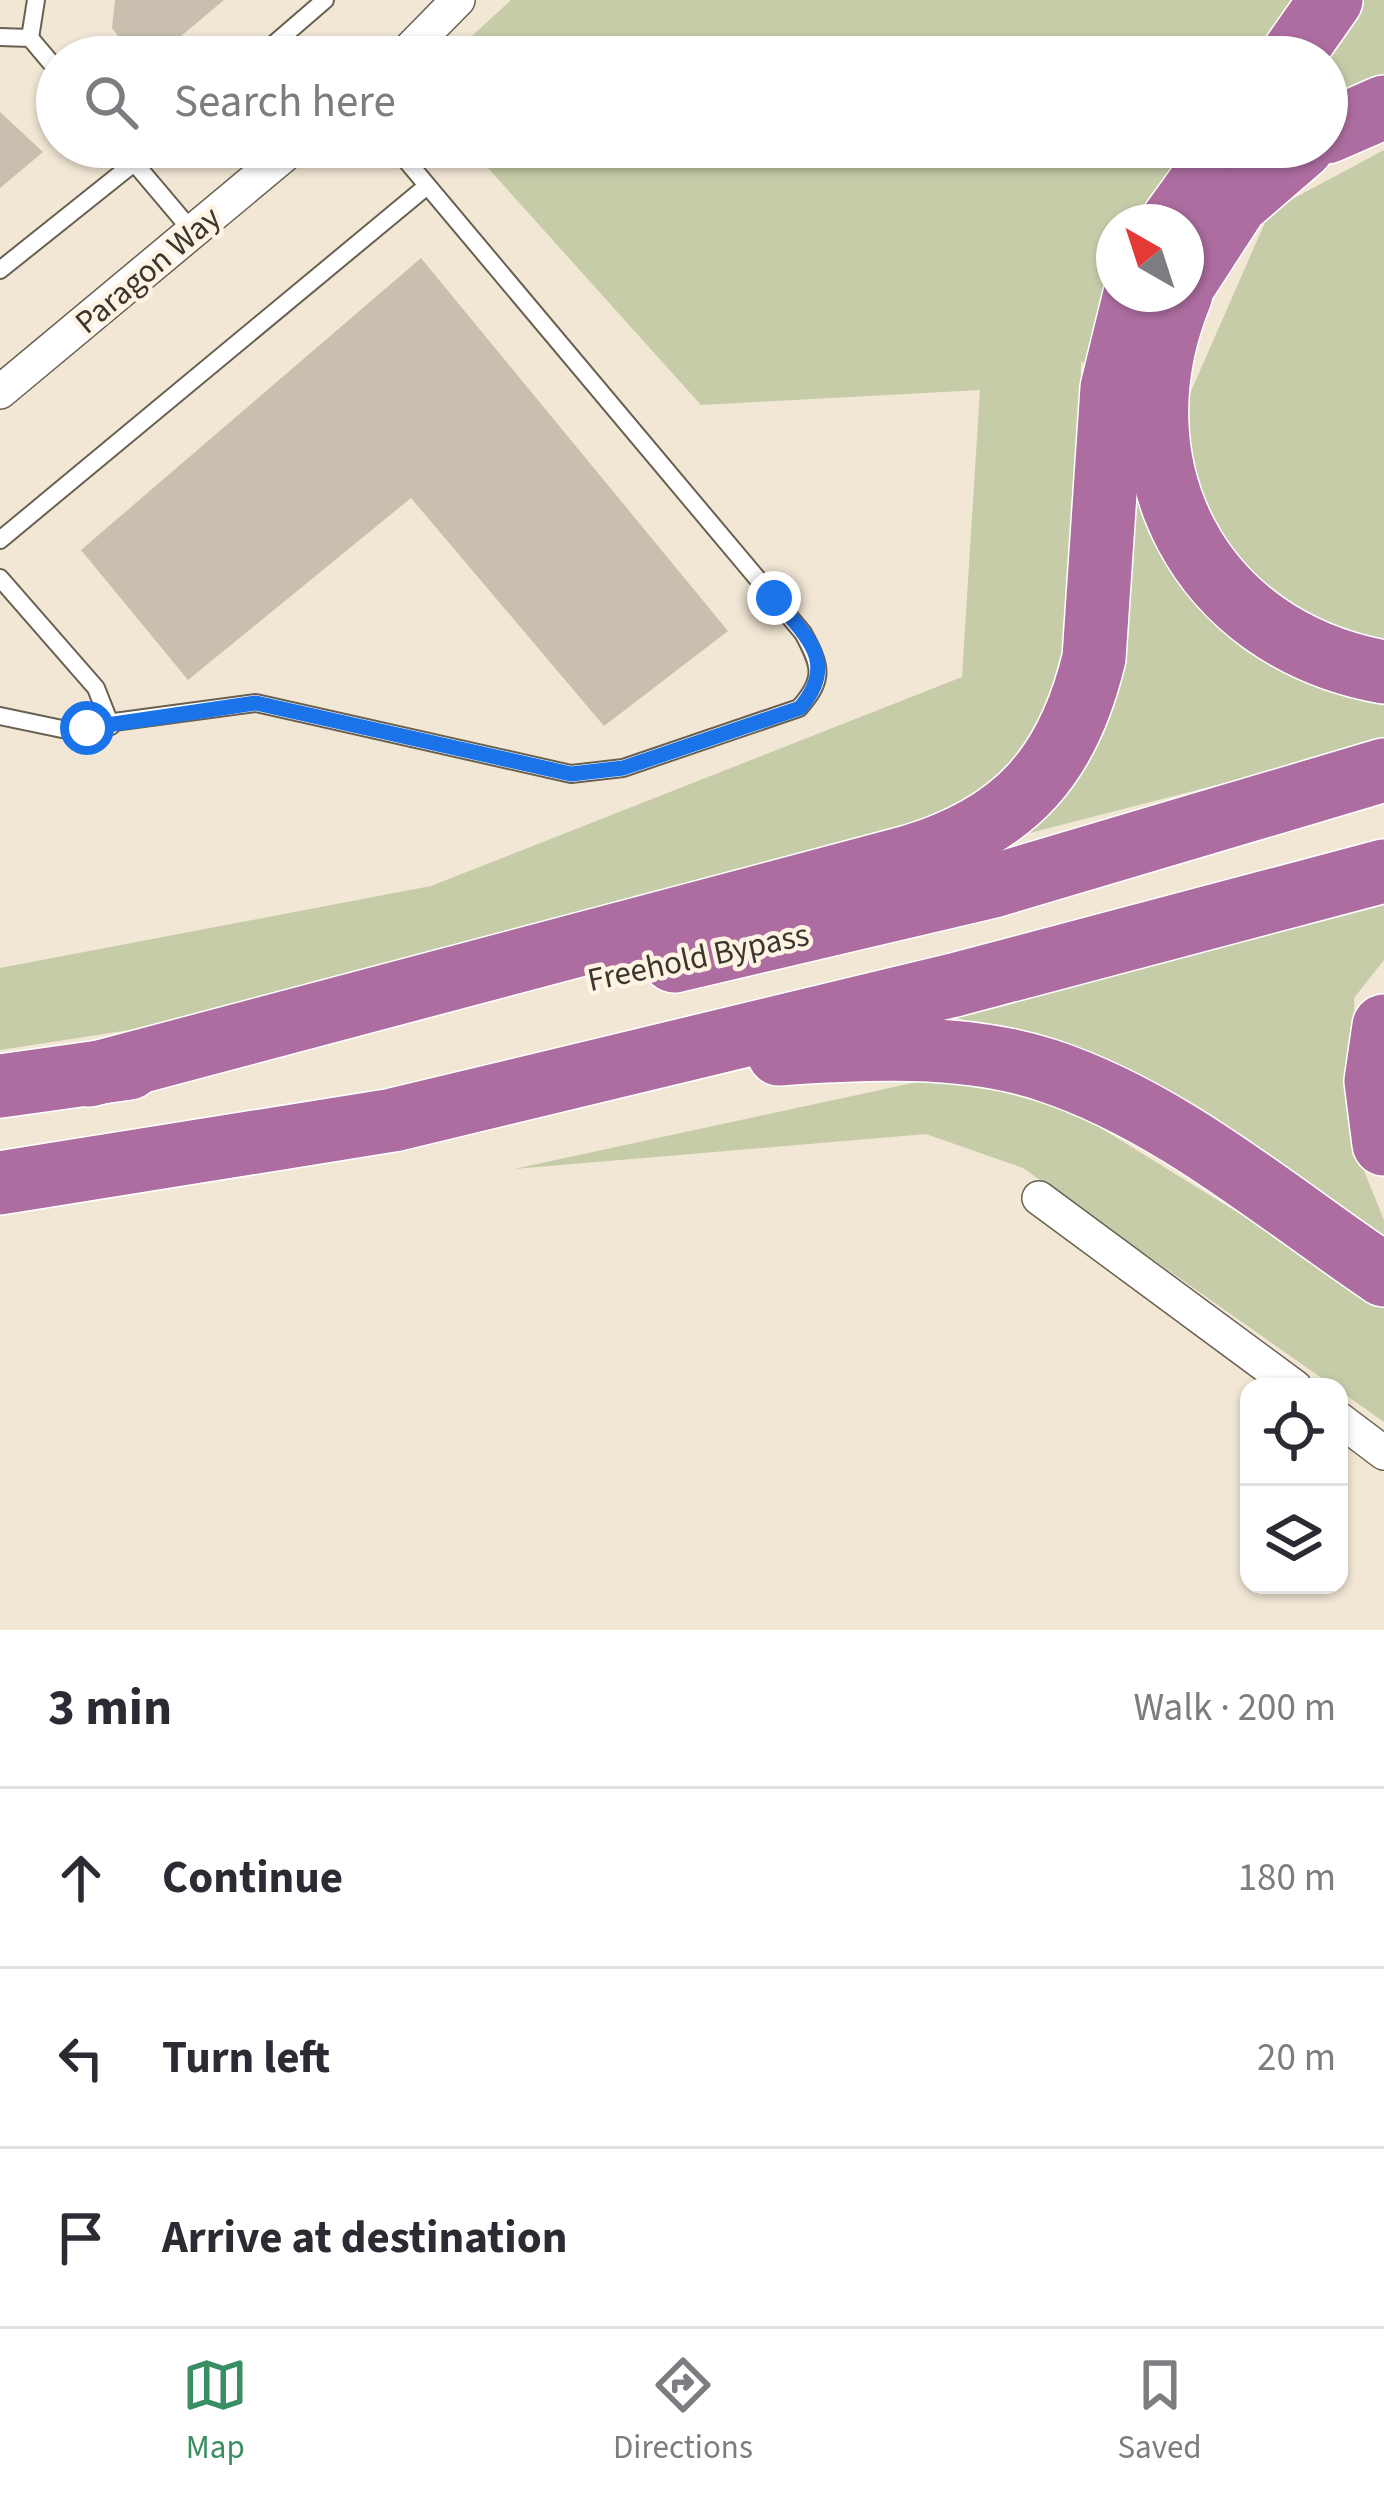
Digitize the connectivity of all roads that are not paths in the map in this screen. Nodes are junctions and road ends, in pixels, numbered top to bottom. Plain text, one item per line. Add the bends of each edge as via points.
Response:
1 (36, 0) edge
2 (325, 0) edge
3 (458, 0) edge
4 (1330, 0) edge
5 (283, 36) edge
6 (423, 36) edge
7 (1305, 36) edge
8 (0, 37) edge
9 (31, 38) junction
10 (36, 44) edge
11 (1384, 107) edge
12 (1348, 123) edge
13 (128, 168) edge
14 (138, 168) edge
15 (269, 168) edge
16 (413, 168) edge
17 (1211, 168) edge
18 (1278, 168) edge
19 (428, 186) junction
20 (1185, 204) edge
21 (193, 231) junction
22 (1204, 253) edge
23 (0, 270) edge
24 (1131, 312) edge
25 (1174, 312) edge
26 (0, 392) edge
27 (0, 540) edge
28 (0, 578) edge
29 (1384, 672) edge
30 (0, 716) edge
31 (111, 726) junction
32 (1384, 770) edge
33 (1384, 871) edge
34 (1384, 1026) edge
35 (628, 1064) junction
36 (89, 1075) junction
37 (0, 1086) edge
38 (1384, 1144) edge
39 (0, 1183) edge
40 (1039, 1198) dead end
41 (1384, 1275) edge
42 (1283, 1378) edge
43 (1348, 1427) edge
44 (1384, 1453) edge

1 - 9 lane
2 - 5 lane
3 - 6 street
4 - 7 highway
8 - 9 lane
9 - 10 lane
11 - 12 highway
13 - 23 lane
14 - 21 lane
15 - 21 street, Paragon Way
16 - 19 lane
17 - 20 highway
18 - 22 highway via 1236,204
19 - 27 lane
19 - 31 lane via 803,633 821,667 818,687 800,708 623,768 571,774 256,703
21 - 26 street, Paragon Way
24 - 36 highway via 1112,388 1094,658 1084,698 1054,759 1001,815 909,857
25 - 29 highway via 1160,356 1154,429 1182,528 1223,588 1275,632
28 - 31 lane via 96,688
30 - 31 lane via 62,729
32 - 36 highway, Freehold Bypass via 993,886 671,962 387,1026
33 - 35 highway
34 - 38 highway via 1376,1081
35 - 39 highway via 393,1120
35 - 41 highway via 960,1053 1043,1069 1145,1114
36 - 37 highway, Freehold Bypass
40 - 42 street
43 - 44 street

